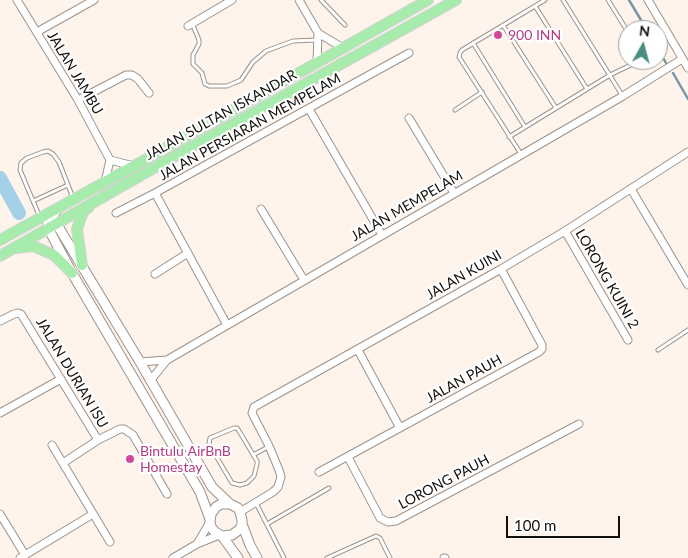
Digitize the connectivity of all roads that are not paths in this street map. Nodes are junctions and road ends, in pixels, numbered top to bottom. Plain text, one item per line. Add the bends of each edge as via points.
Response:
1 (17, 0) edge
2 (94, 0) edge
3 (232, 0) edge
4 (299, 0) edge
5 (321, 0) edge
6 (428, 0) edge
7 (456, 0) edge
8 (545, 0) edge
9 (563, 0) edge
10 (608, 0) edge
11 (648, 0) edge
12 (535, 6) junction
13 (620, 20) edge
14 (190, 24) joint
15 (344, 25) dead end
16 (503, 25) junction
17 (37, 32) junction
18 (318, 37) junction
19 (473, 43) junction
20 (343, 48) junction
21 (409, 53) dead end
22 (682, 59) junction
23 (317, 63) junction
24 (688, 68) edge
25 (620, 70) edge
26 (610, 75) junction
27 (587, 89) junction
28 (482, 92) junction
29 (149, 93) dead end
30 (622, 96) junction
31 (78, 100) junction
32 (556, 108) junction
33 (309, 109) junction
34 (455, 110) dead end
35 (409, 118) dead end
36 (525, 127) junction
37 (509, 137) junction
38 (688, 152) edge
39 (521, 155) junction
40 (110, 160) junction
41 (134, 166) junction
42 (105, 182) junction
43 (68, 185) junction
44 (630, 190) junction
45 (155, 193) junction
46 (454, 193) junction
47 (74, 199) junction
48 (99, 199) junction
49 (33, 201) junction
50 (261, 209) dead end
51 (116, 213) dead end
52 (45, 222) junction
53 (565, 230) junction
54 (382, 235) junction
55 (0, 240) edge
56 (14, 248) junction
57 (188, 253) junction
58 (0, 256) edge
59 (82, 265) junction
60 (501, 269) junction
61 (72, 273) junction
62 (156, 274) dead end
63 (304, 280) junction
64 (688, 285) edge
65 (0, 322) edge
66 (227, 325) junction
67 (688, 330) edge
68 (628, 340) dead end
69 (358, 350) junction
70 (658, 350) dead end
71 (167, 360) junction
72 (140, 362) junction
73 (61, 379) junction
74 (150, 381) junction
75 (0, 413) edge
76 (579, 424) dead end
77 (400, 428) junction
78 (98, 440) junction
79 (52, 445) dead end
80 (268, 446) junction
81 (254, 455) junction
82 (348, 457) junction
83 (63, 463) junction
84 (318, 472) dead end
85 (329, 488) dead end
86 (167, 494) dead end
87 (256, 503) junction
88 (230, 504) junction
89 (240, 512) junction
90 (0, 514) edge
91 (93, 514) junction
92 (210, 520) junction
93 (242, 524) junction
94 (267, 524) junction
95 (221, 535) junction
96 (110, 542) dead end
97 (197, 544) junction
98 (23, 557) edge
99 (173, 558) edge
100 (238, 558) edge
101 (257, 558) edge
102 (284, 558) edge
103 (328, 558) edge
104 (390, 558) edge

1 - 17 street, JALAN JAMBU
2 - 17 street
3 - 14 street
4 - 18 street
5 - 15 lane
6 - 20 main road
7 - 48 main road, JALAN SULTAN ISKANDAR
8 - 12 lane
9 - 26 lane
10 - 13 lane
11 - 22 street
12 - 16 lane
12 - 27 lane
14 - 18 lane via 199,40 193,64 209,86 227,86 241,80 253,62 266,51 293,41
16 - 19 lane
16 - 32 lane
17 - 31 street, JALAN JAMBU
18 - 20 street
18 - 23 street
19 - 28 lane via 462,50 459,57
19 - 36 lane
20 - 23 main road
21 - 33 street, JALAN PERSIARAN MEMPELAM
22 - 24 street
22 - 30 street, JALAN MEMPELAM
23 - 41 main road
25 - 26 lane
26 - 27 lane
26 - 30 lane
27 - 32 lane
28 - 34 lane
28 - 37 lane
29 - 31 street via 132,74
30 - 39 street, JALAN MEMPELAM
31 - 40 street, JALAN JAMBU
32 - 36 lane
33 - 45 street, JALAN PERSIARAN MEMPELAM
33 - 54 street
35 - 46 street
36 - 37 lane
37 - 39 lane
38 - 44 street, JALAN KUINI
39 - 46 street, JALAN MEMPELAM
40 - 41 street
40 - 42 street
41 - 42 main road
42 - 47 main road
43 - 47 lane
43 - 49 lane
43 - 49 lane via 53,154 43,152 27,158 21,163 20,170
44 - 53 street, JALAN KUINI
44 - 64 street
45 - 51 street
45 - 57 street, JALAN PERSIARAN MEMPELAM
46 - 54 street, JALAN MEMPELAM
47 - 52 main road
48 - 52 main road, JALAN SULTAN ISKANDAR
48 - 59 main road via 84,212 77,229
49 - 52 lane
50 - 63 street
52 - 55 main road
52 - 56 main road, JALAN SULTAN ISKANDAR
52 - 59 street
52 - 61 street
53 - 60 street, JALAN KUINI
53 - 68 street, LORONG KUINI 2
54 - 63 street, JALAN MEMPELAM
56 - 58 main road, JALAN SULTAN ISKANDAR
56 - 61 main road via 33,246 54,255
57 - 62 street
57 - 66 street, JALAN PERSIARAN MEMPELAM
59 - 72 street
60 - 69 street, JALAN KUINI
60 - 77 street, JALAN PAUH via 542,349
61 - 92 street via 200,492
63 - 66 street, JALAN MEMPELAM
65 - 73 street, JALAN DURIAN ISU via 21,314
66 - 71 street, JALAN MEMPELAM
67 - 70 lane
69 - 77 street
69 - 80 street, JALAN KUINI via 254,407 252,414
71 - 72 street, JALAN MEMPELAM
71 - 74 street
72 - 74 street
73 - 75 street
73 - 78 street, JALAN DURIAN ISU
74 - 88 street via 212,487
76 - 82 street, LORONG PAUH via 396,522 380,518
77 - 82 street, JALAN PAUH
78 - 83 street
78 - 86 street via 120,429 128,431
79 - 83 street
80 - 81 lane
80 - 87 street via 281,477 278,487
81 - 81 lane via 257,461 254,476 247,483 232,483 209,440 237,428
82 - 84 street, JALAN PAUH
83 - 91 street
85 - 94 lane
87 - 89 street
87 - 94 lane
88 - 89 street
88 - 92 street via 216,507 210,514
89 - 93 street
90 - 98 street
91 - 96 street
91 - 98 street
92 - 95 street via 215,532
92 - 97 street
93 - 95 street via 232,535
93 - 101 street
94 - 102 lane
95 - 97 street
95 - 100 street
97 - 99 street
103 - 104 lane via 376,536

